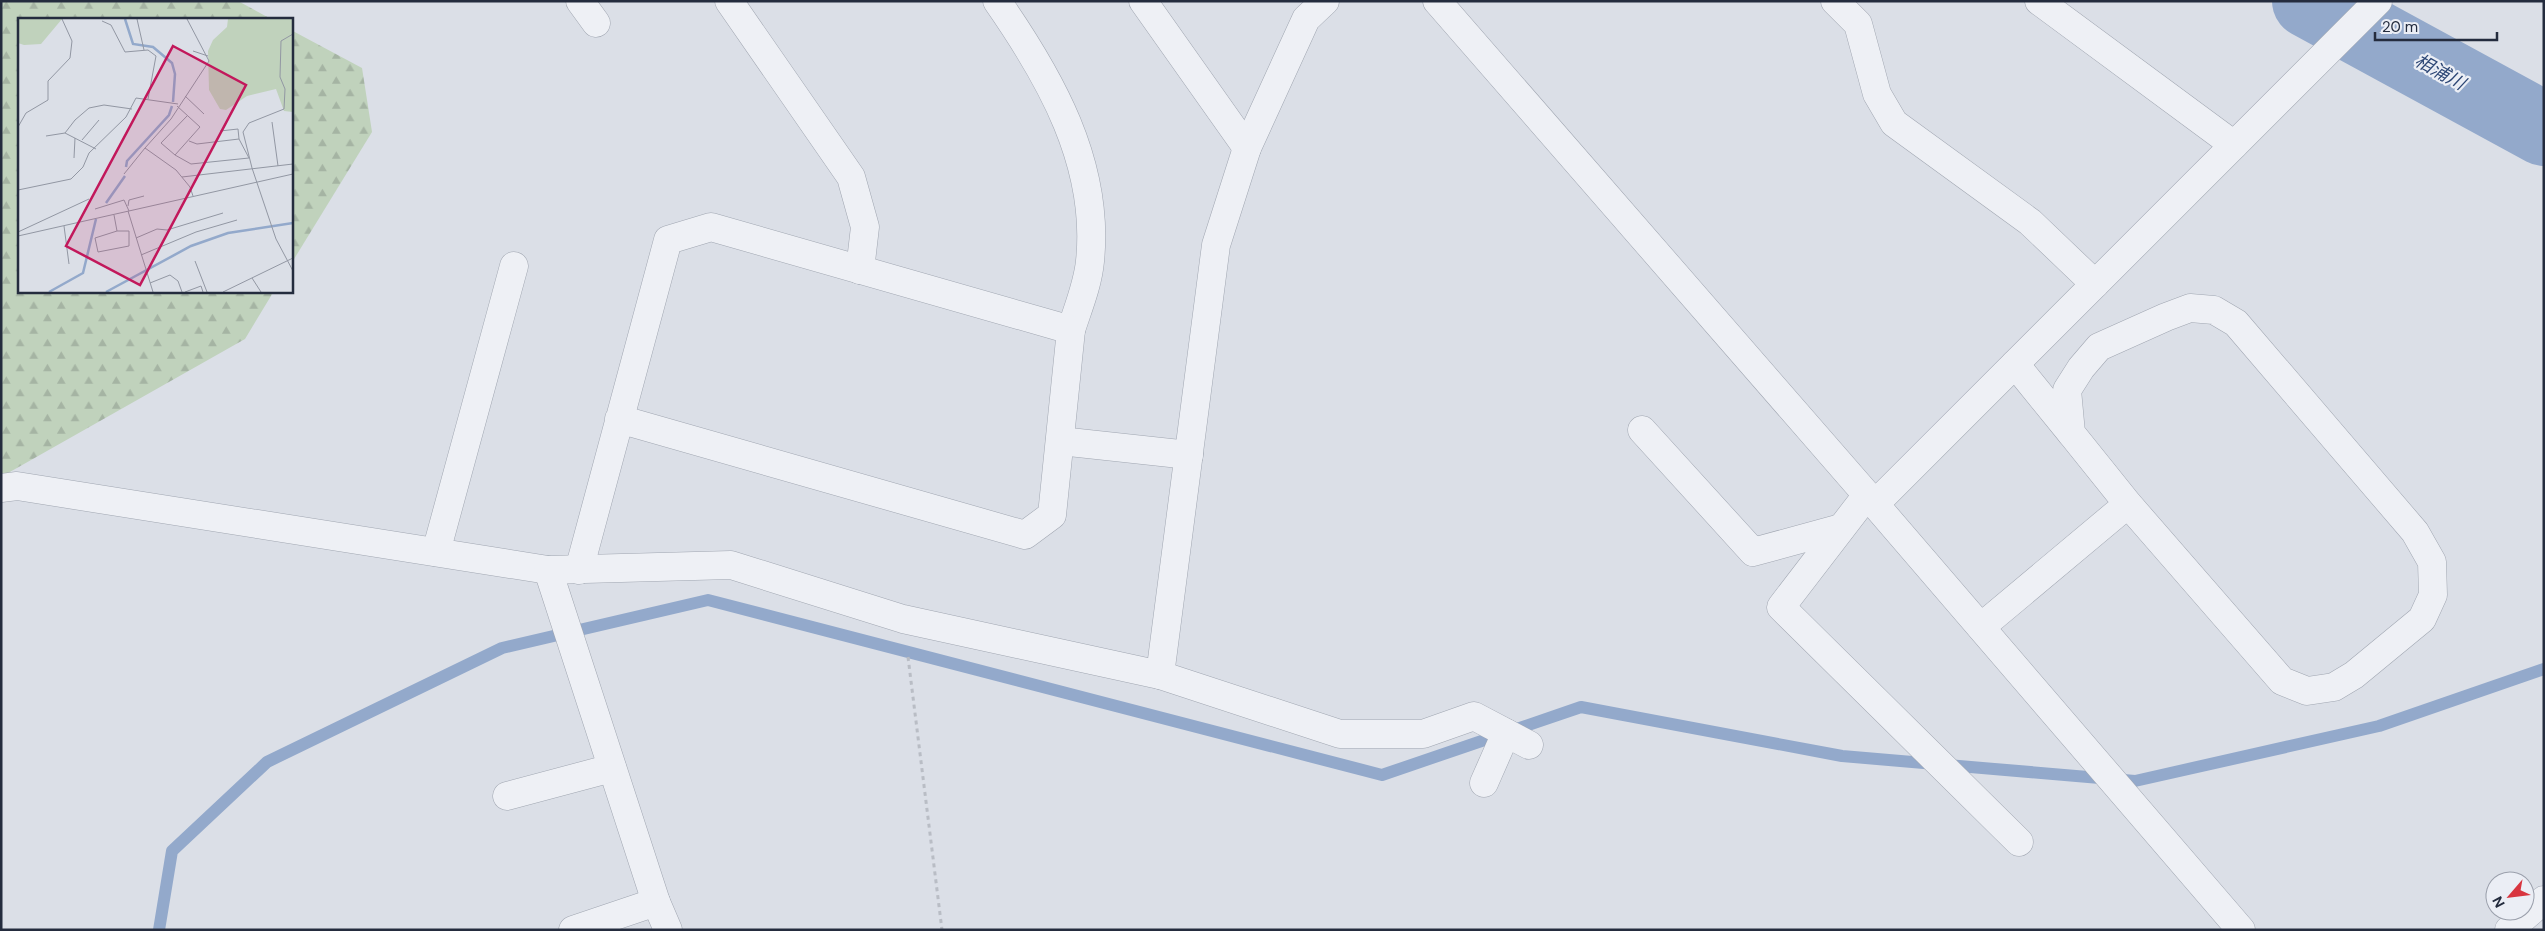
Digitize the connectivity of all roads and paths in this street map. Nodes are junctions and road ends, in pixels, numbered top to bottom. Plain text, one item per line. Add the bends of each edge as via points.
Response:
1 (580, 1) edge
2 (729, 1) edge
3 (997, 1) edge
4 (1143, 1) edge
5 (1324, 1) edge
6 (1437, 1) edge
7 (1835, 1) edge
8 (2039, 1) edge
9 (2378, 1) edge
10 (596, 23) dead end
11 (2237, 141) junction
12 (1247, 148) junction
13 (514, 266) dead end
14 (860, 270) junction
15 (2094, 284) junction
16 (1071, 330) junction
17 (2016, 364) junction
18 (619, 420) junction
19 (1642, 430) dead end
20 (2071, 433) junction
21 (1060, 441) junction
22 (1188, 455) junction
23 (1, 488) edge
24 (1871, 500) junction
25 (2128, 504) junction
26 (1841, 528) junction
27 (436, 552) junction
28 (548, 570) junction
29 (579, 570) junction
30 (903, 619) junction
31 (1981, 628) junction
32 (1160, 675) junction
33 (612, 768) junction
34 (1484, 783) dead end
35 (507, 796) dead end
36 (2019, 842) dead end
37 (2544, 900) edge
38 (656, 902) junction
39 (573, 930) edge
40 (668, 930) edge
41 (942, 930) edge
42 (2241, 930) edge
43 (2509, 930) edge

1 - 10 street
2 - 14 street via 851,177 865,227
3 - 16 street via 1033,53 1072,132 1090,195 1090,261
4 - 12 street
5 - 12 street via 1306,18
6 - 24 street
7 - 15 street via 1858,24 1877,94 1894,123 2030,222
8 - 11 street
9 - 11 street
11 - 15 street
12 - 22 street via 1216,244
13 - 27 street
14 - 16 street
14 - 18 street via 711,227 668,240
15 - 17 street
16 - 21 street
17 - 20 street
17 - 24 street
18 - 21 street via 1025,535 1052,515
18 - 29 street
19 - 26 street via 1753,552
20 - 25 street
20 - 25 street via 2066,390 2099,347 2190,308 2214,310 2236,323 2415,532 2432,562 2433,594 2422,619 2354,675 2334,688 2307,691 2282,681
21 - 22 street
22 - 32 street
23 - 27 street via 17,486
24 - 26 street
24 - 31 street
25 - 31 street
26 - 36 street via 1781,607
27 - 28 street
28 - 29 street
28 - 33 street
29 - 30 street via 731,565
30 - 32 street
30 - 41 path
31 - 42 street
32 - 34 street via 1340,734 1423,734 1474,716 1517,739
33 - 35 street
33 - 38 street
37 - 43 street
38 - 39 street
38 - 40 street

